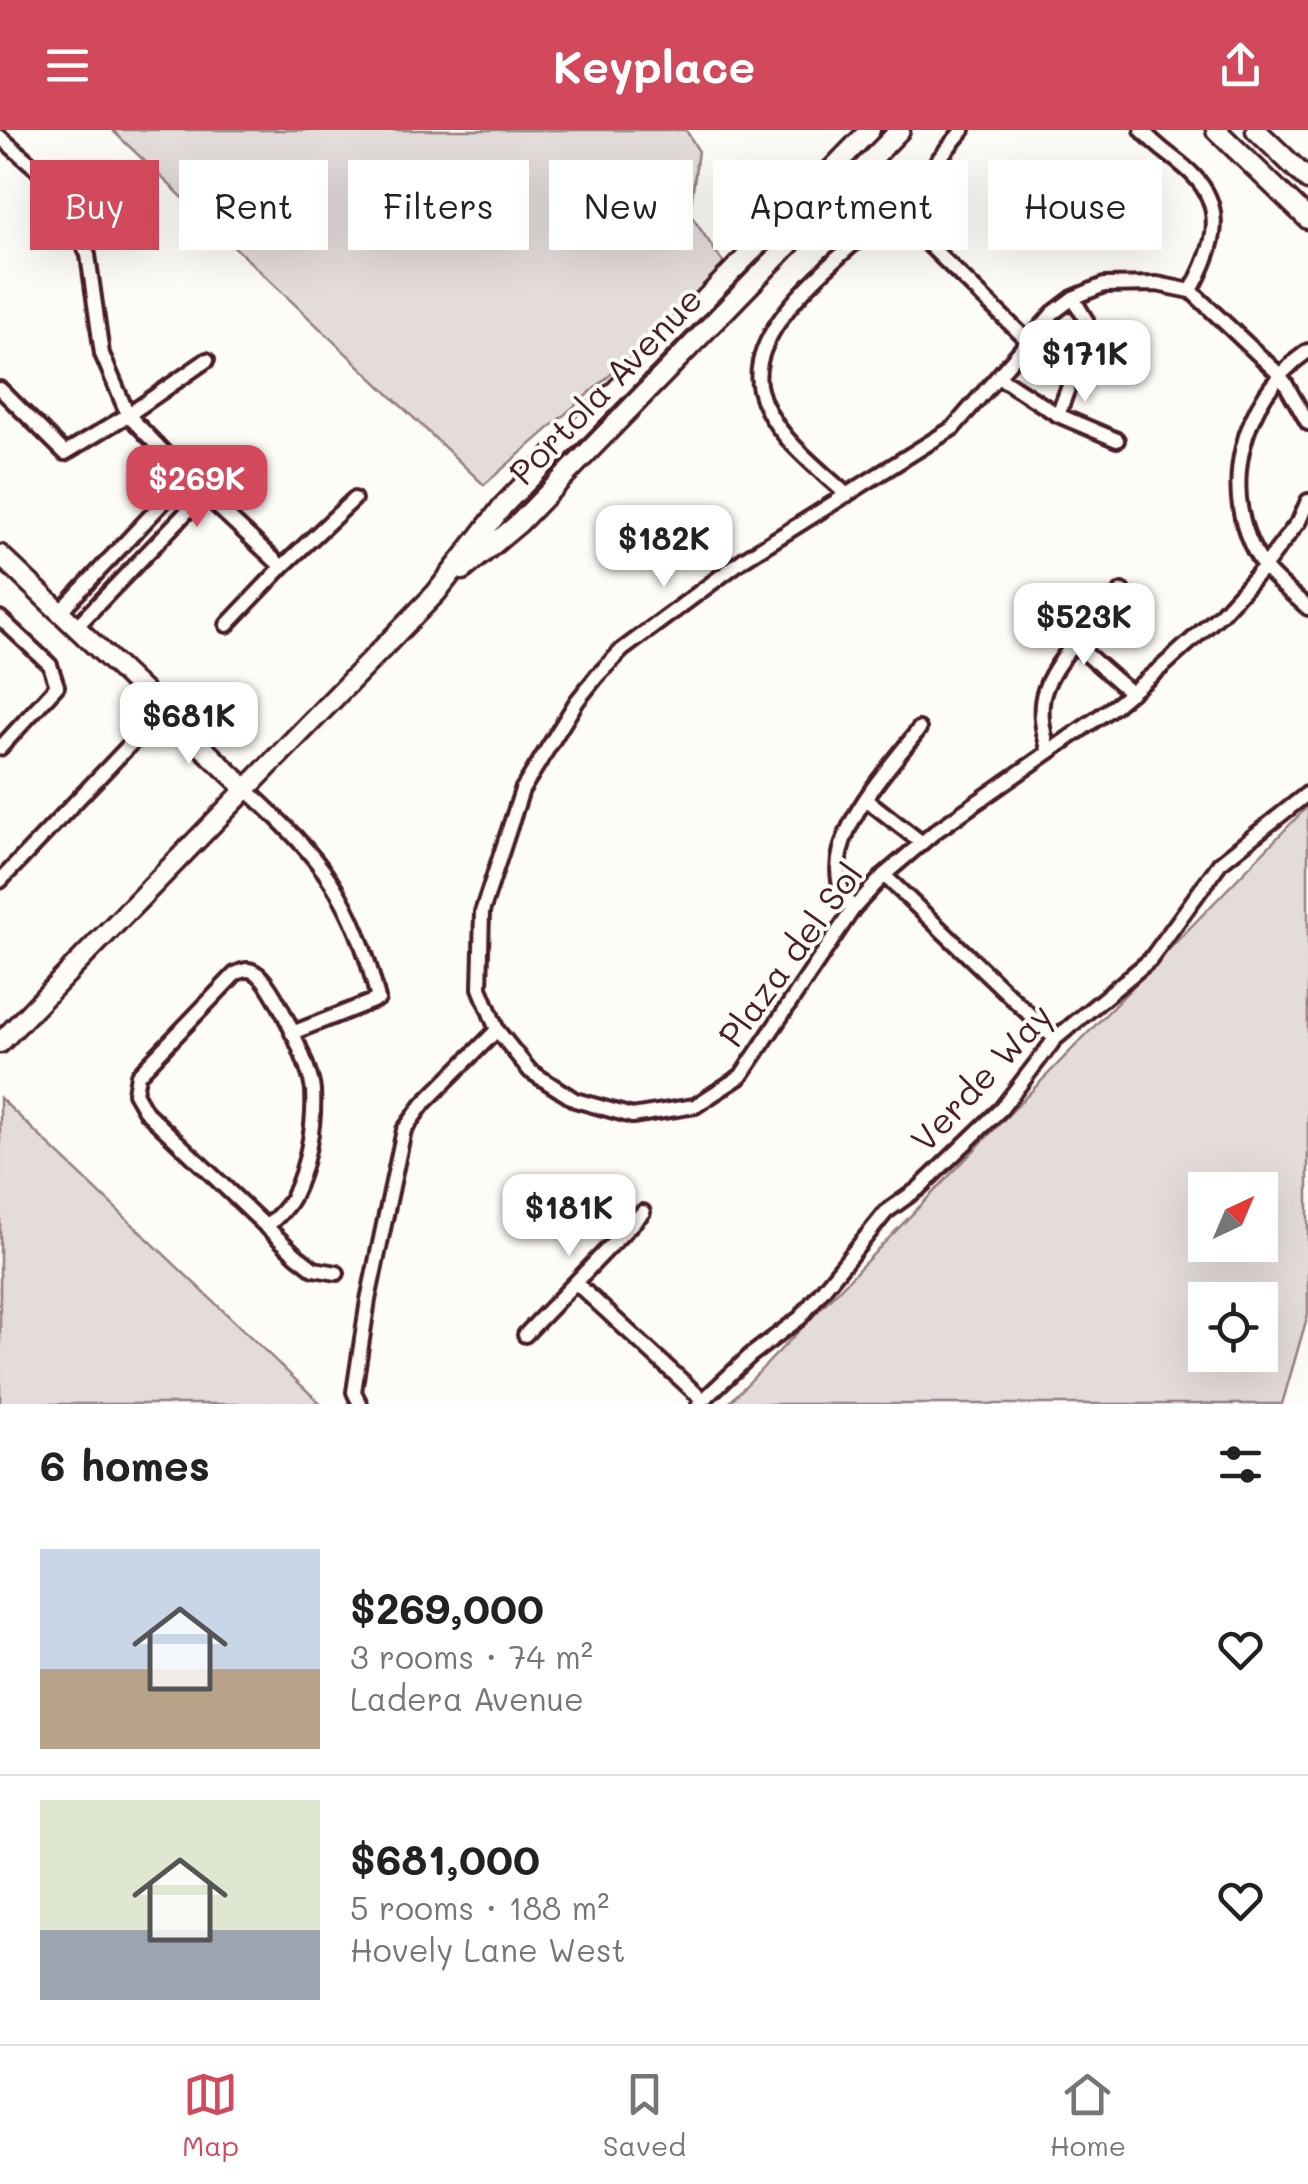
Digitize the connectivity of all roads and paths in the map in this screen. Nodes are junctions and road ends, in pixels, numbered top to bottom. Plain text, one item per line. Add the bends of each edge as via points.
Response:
1 (870, 130) edge
2 (900, 130) edge
3 (963, 130) edge
4 (1142, 130) edge
5 (1216, 130) edge
6 (1256, 130) edge
7 (0, 137) edge
8 (937, 160) edge
9 (1308, 180) edge
10 (1308, 218) edge
11 (847, 250) edge
12 (934, 250) edge
13 (732, 274) junction
14 (1191, 291) junction
15 (1073, 298) junction
16 (1028, 341) junction
17 (1308, 352) edge
18 (207, 360) dead end
19 (674, 362) junction
20 (1281, 376) junction
21 (1000, 377) junction
22 (0, 390) edge
23 (1058, 414) junction
24 (128, 415) junction
25 (1308, 423) edge
26 (1116, 440) dead end
27 (187, 476) junction
28 (204, 494) junction
29 (847, 495) junction
30 (354, 499) dead end
31 (1308, 500) edge
32 (143, 523) junction
33 (161, 538) junction
34 (0, 555) edge
35 (282, 567) junction
36 (1264, 567) junction
37 (1122, 591) dead end
38 (436, 593) junction
39 (1308, 608) edge
40 (60, 612) junction
41 (0, 618) edge
42 (227, 625) dead end
43 (76, 627) junction
44 (1076, 645) junction
45 (1131, 693) junction
46 (163, 710) junction
47 (918, 729) dead end
48 (0, 748) edge
49 (1049, 752) junction
50 (247, 790) junction
51 (1308, 793) edge
52 (867, 800) junction
53 (922, 843) junction
54 (884, 875) junction
55 (0, 881) edge
56 (854, 908) junction
57 (497, 1030) junction
58 (292, 1032) junction
59 (1055, 1039) junction
60 (0, 1043) edge
61 (644, 1212) dead end
62 (266, 1227) junction
63 (337, 1273) dead end
64 (576, 1283) junction
65 (525, 1335) dead end
66 (701, 1402) edge
67 (360, 1404) edge

1 - 13 main road, Portola Avenue
2 - 19 main road, Portola Avenue
3 - 8 street
4 - 14 street via 1196,178 1215,215 1210,255
5 - 10 main road
6 - 9 main road
7 - 24 street via 37,169 82,240 102,354
11 - 29 street via 774,324 762,346 758,385 784,435
12 - 16 street
13 - 19 main road via 730,292 680,344
13 - 38 main road, Portola Avenue via 503,506
14 - 15 street, Plaza del Sol via 1104,285
14 - 20 street
15 - 16 street, Plaza del Sol
15 - 23 street via 1088,334
16 - 21 street, Plaza del Sol
17 - 20 street
18 - 24 street
19 - 38 main road, Portola Avenue via 519,523
20 - 25 street
20 - 36 street via 1244,440 1236,490 1246,534
21 - 23 street
21 - 29 street, Plaza del Sol via 954,428
22 - 24 street via 65,452
23 - 26 street
24 - 27 street
27 - 28 street
27 - 32 street
28 - 33 street
28 - 35 street
29 - 57 street, Plaza del Sol via 686,600 622,650 577,701 522,790 482,912 480,988
30 - 35 street
31 - 36 street, Plaza del Sol
32 - 33 street
32 - 40 street
33 - 43 street
34 - 40 main road
35 - 42 street
36 - 39 street
36 - 45 street, Plaza del Sol
37 - 44 street
38 - 50 main road, Portola Avenue
40 - 43 main road
41 - 48 street via 50,665 57,686
43 - 46 main road
44 - 45 street
44 - 49 street via 1045,690 1042,724
45 - 49 street, Plaza del Sol
46 - 50 main road
46 - 55 street
47 - 52 street
49 - 53 street, Plaza del Sol
50 - 58 street via 318,860 337,889 368,956 378,998
50 - 60 main road, Portola Avenue
51 - 59 street, Verde Way via 1220,863 1150,960
52 - 53 street
52 - 56 street via 848,827 838,862 842,890
53 - 54 street, Plaza del Sol
54 - 56 street, Plaza del Sol
54 - 59 street
56 - 57 street, Plaza del Sol via 741,1076 695,1106 632,1116 575,1100 530,1070
57 - 67 street via 404,1130 368,1300 354,1392
58 - 62 street via 308,1067 312,1117 293,1196
58 - 62 street via 266,981 252,970 235,974 138,1075 135,1093 146,1112
59 - 66 street, Verde Way via 1001,1109 886,1212 800,1318
61 - 64 street
62 - 63 street via 314,1269
64 - 65 street
64 - 66 street

